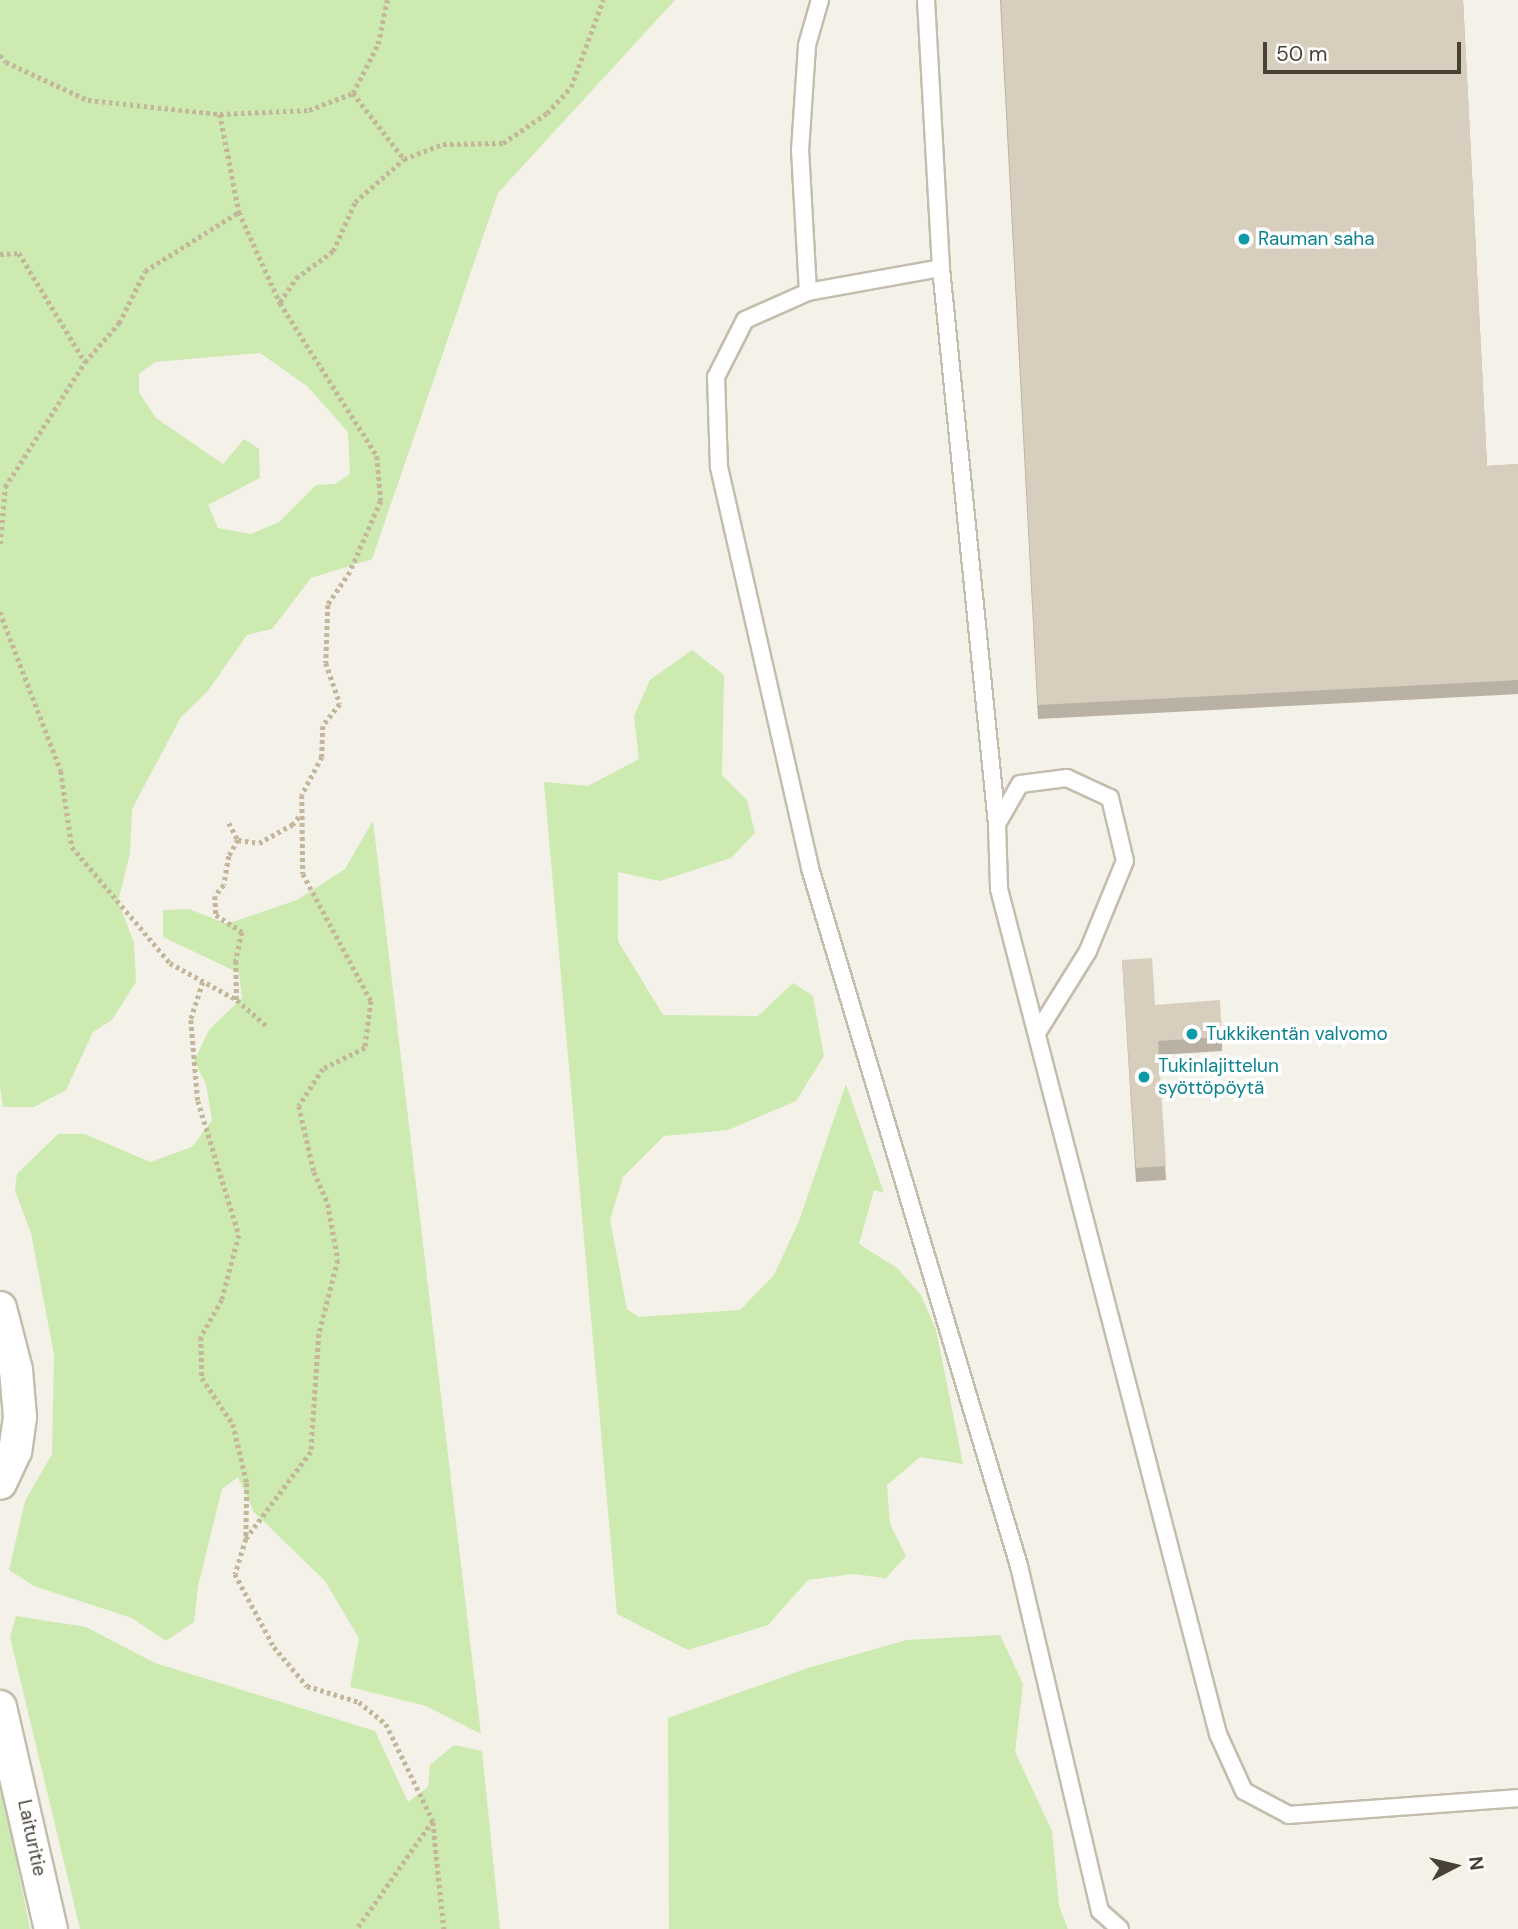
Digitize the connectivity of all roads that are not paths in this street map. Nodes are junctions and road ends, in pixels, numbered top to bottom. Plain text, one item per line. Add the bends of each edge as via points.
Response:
1 (820, 0) edge
2 (926, 0) edge
3 (941, 268) junction
4 (808, 292) junction
5 (997, 824) junction
6 (1037, 1033) junction
7 (0, 1308) edge
8 (0, 1483) edge
9 (0, 1707) edge
10 (1518, 1798) edge
11 (51, 1929) edge
12 (1120, 1929) edge

1 - 4 lane via 807,46 800,150
2 - 3 lane
3 - 4 lane
3 - 5 lane
4 - 12 lane via 745,320 716,377 719,467 810,868 1019,1566 1100,1911
5 - 6 lane via 999,889
5 - 6 lane via 1020,784 1067,778 1110,798 1125,861 1088,951
6 - 10 lane via 1218,1734 1244,1791 1289,1815
7 - 8 street via 16,1370 20,1417 15,1451
9 - 11 street, Laituritie

